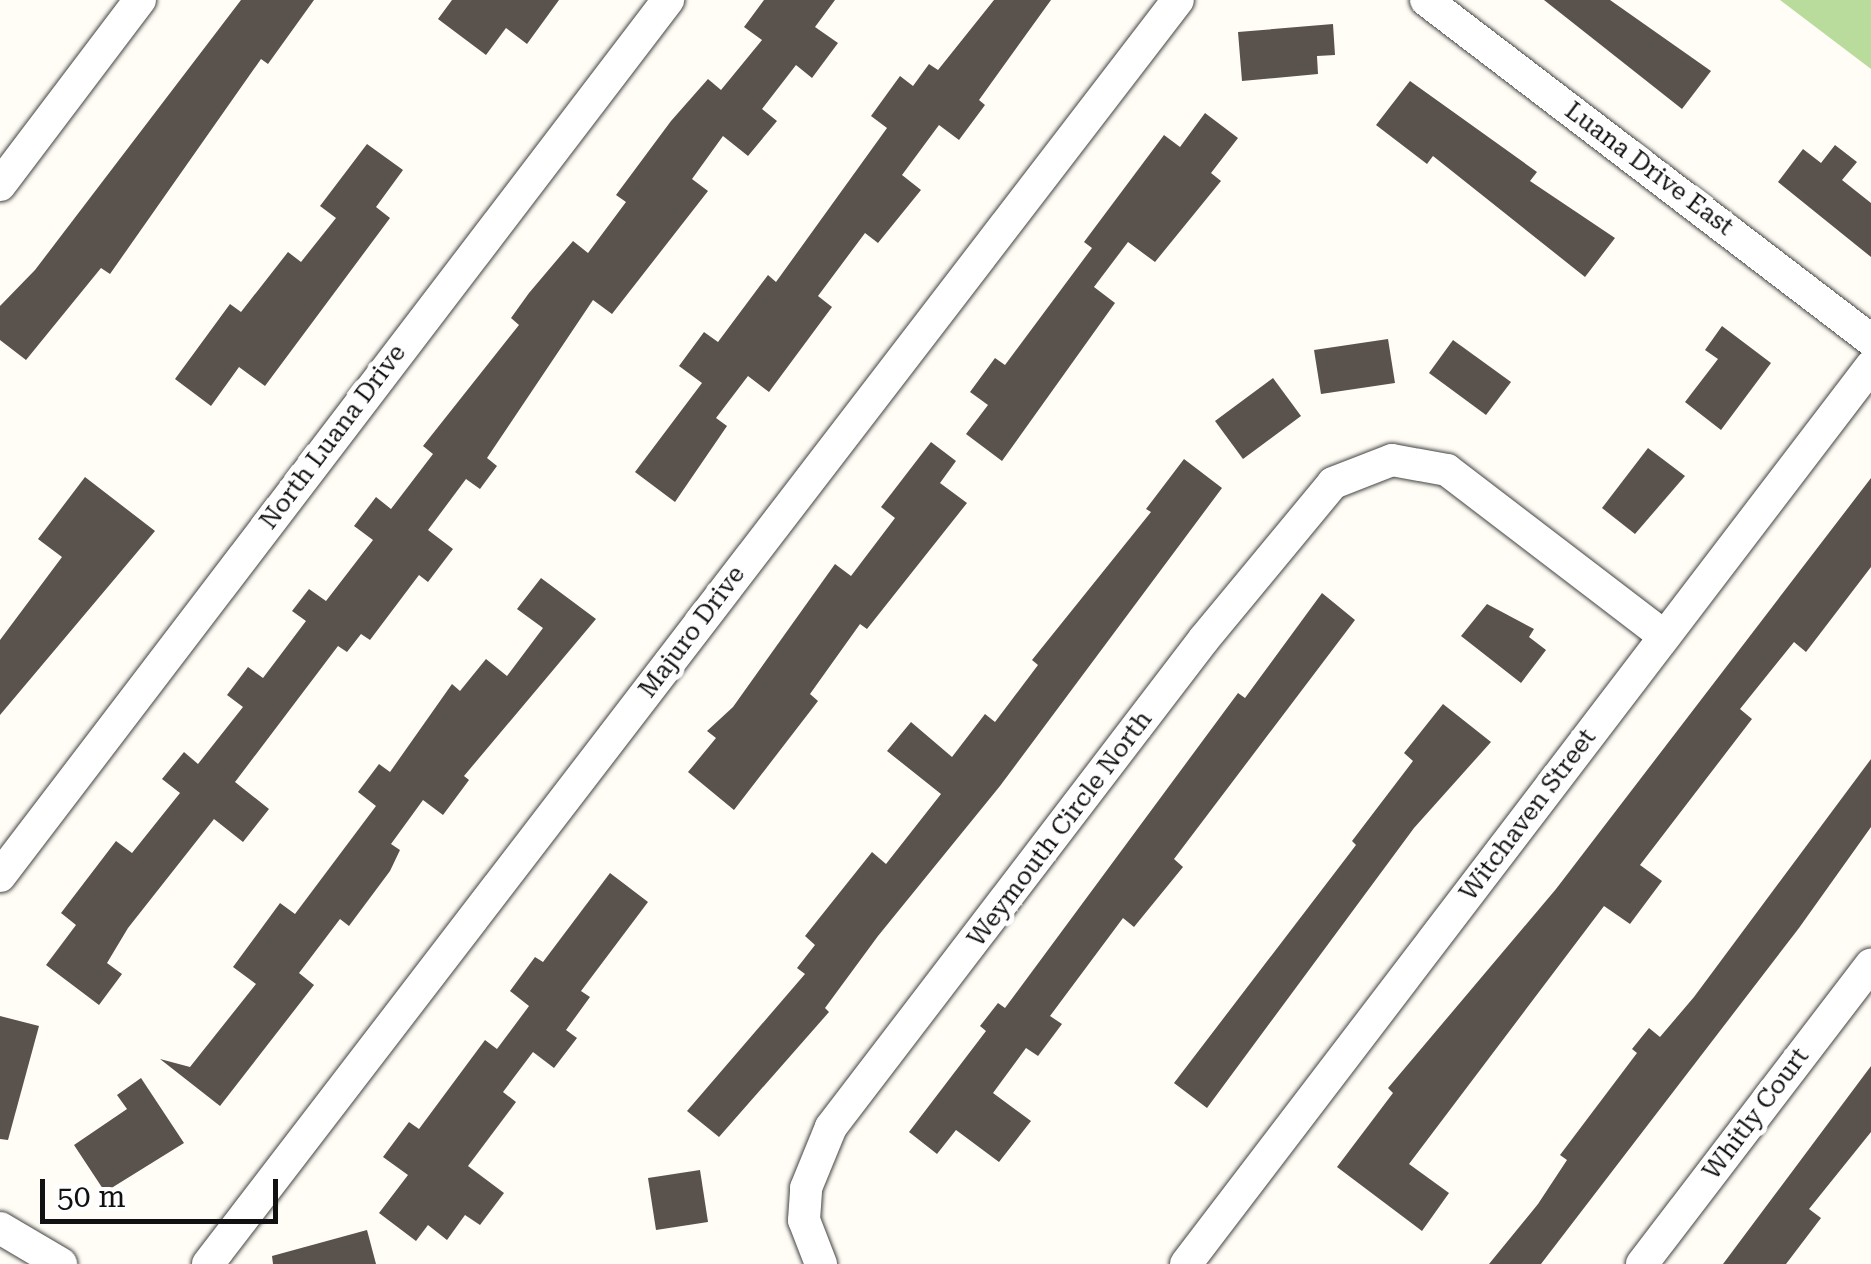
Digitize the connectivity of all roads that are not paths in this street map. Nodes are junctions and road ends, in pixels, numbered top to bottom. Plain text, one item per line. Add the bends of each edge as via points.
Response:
1 (140, 0) edge
2 (668, 0) edge
3 (1178, 0) edge
4 (1426, 0) edge
5 (0, 184) edge
6 (1871, 340) edge
7 (1871, 366) edge
8 (1663, 636) junction
9 (0, 876) edge
10 (1871, 964) edge
11 (0, 1228) edge
12 (62, 1264) edge
13 (208, 1264) edge
14 (820, 1264) edge
15 (1186, 1264) edge
16 (1642, 1264) edge

1 - 5 street
2 - 9 street, North Luana Drive
3 - 13 street, Majuro Drive
4 - 6 street, Luana Drive East
7 - 8 street, Witchaven Street
8 - 14 street, Weymouth Circle North via 1447,470 1392,460 1334,483 1204,639 831,1127 806,1188 804,1220
8 - 15 street, Witchaven Street
10 - 16 street, Whitly Court
11 - 12 street

